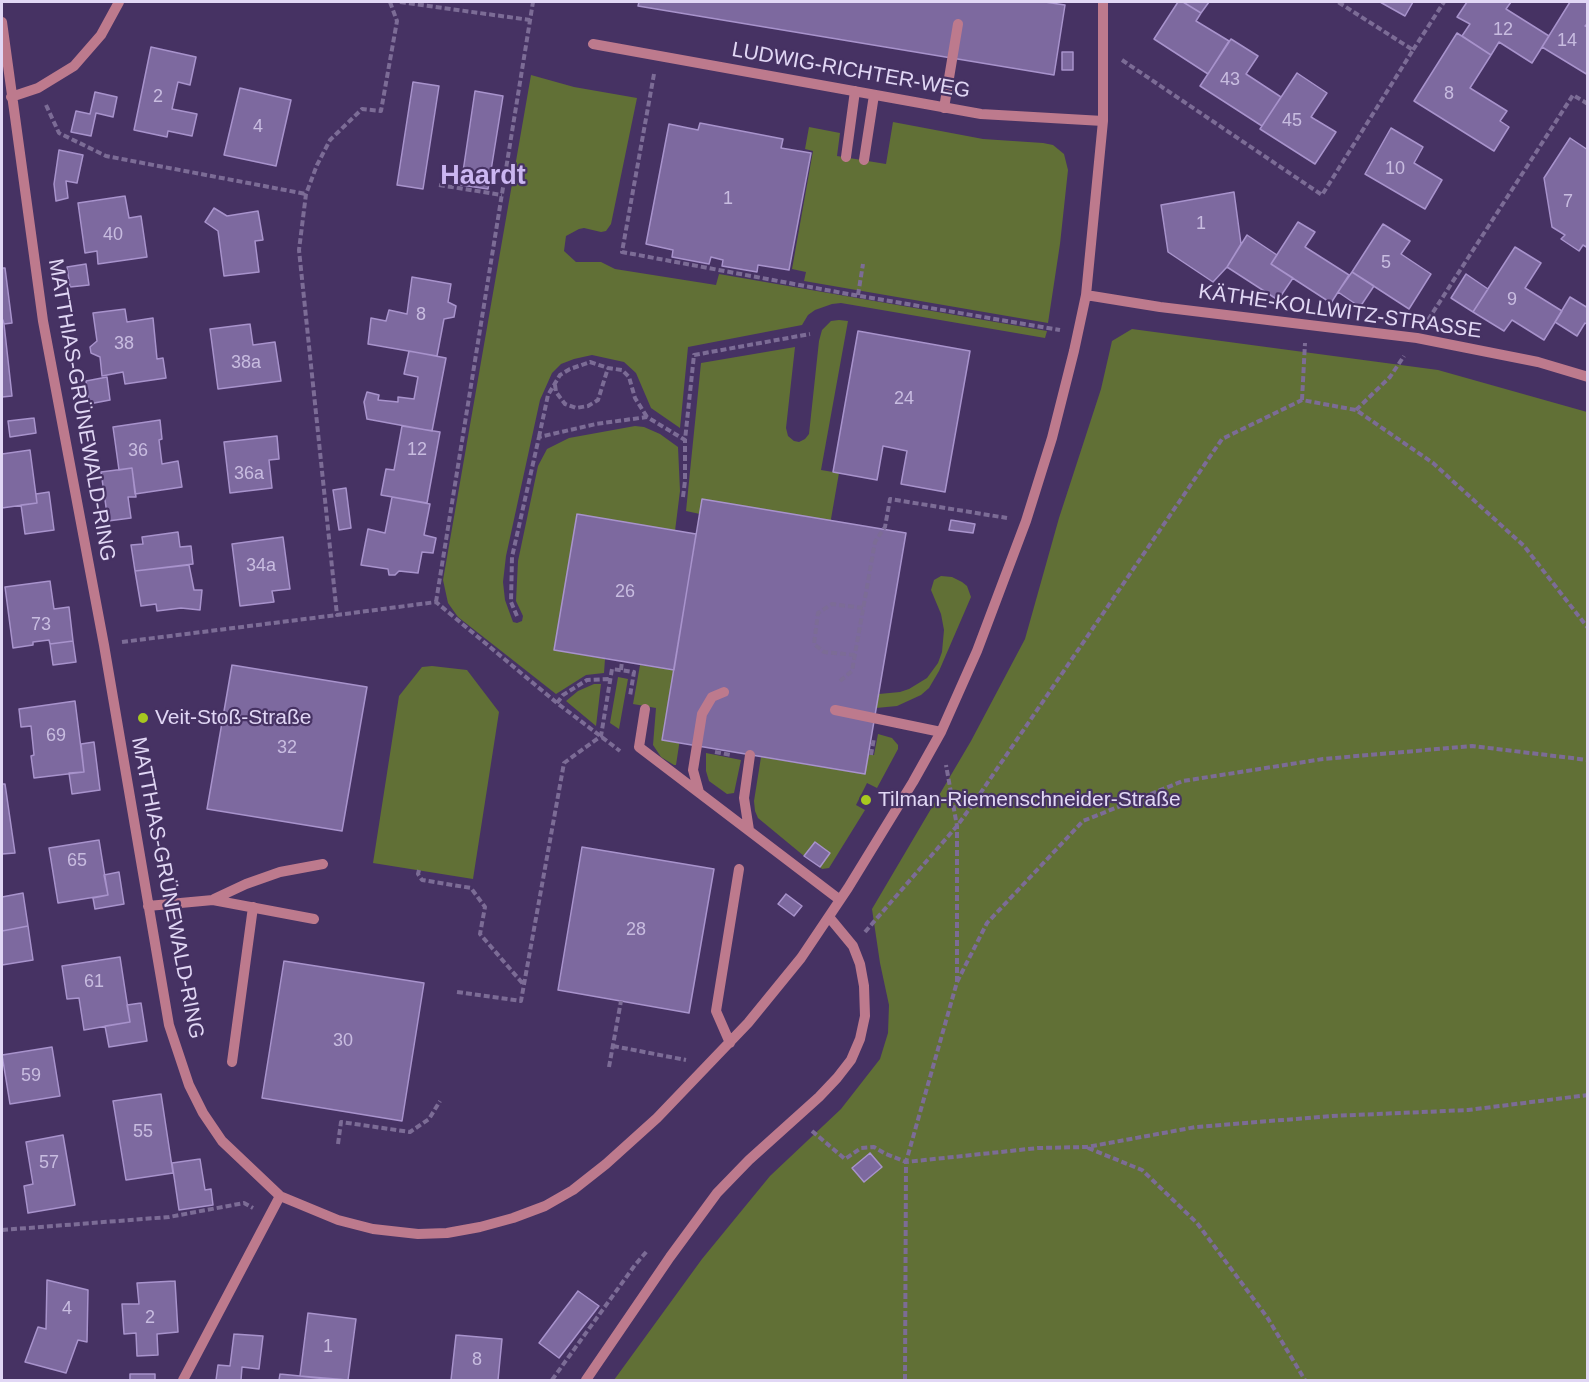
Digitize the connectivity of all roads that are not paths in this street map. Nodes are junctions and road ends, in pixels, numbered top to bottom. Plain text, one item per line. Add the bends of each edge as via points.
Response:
1 (119, 2) edge
2 (1103, 2) edge
3 (2, 22) edge
4 (958, 24) dead end
5 (593, 44) dead end
6 (855, 91) junction
7 (874, 95) junction
8 (11, 97) junction
9 (944, 108) junction
10 (1103, 121) junction
11 (846, 157) dead end
12 (864, 160) dead end
13 (1086, 295) junction
14 (1587, 377) edge
15 (724, 692) dead end
16 (645, 709) dead end
17 (835, 710) dead end
18 (941, 732) junction
19 (750, 755) dead end
20 (699, 792) junction
21 (749, 830) junction
22 (323, 864) dead end
23 (740, 869) dead end
24 (213, 900) junction
25 (840, 900) junction
26 (148, 906) junction
27 (253, 908) junction
28 (829, 918) junction
29 (314, 919) dead end
30 (730, 1043) junction
31 (232, 1062) dead end
32 (280, 1196) junction
33 (183, 1380) edge
34 (586, 1380) edge

1 - 8 street via 101,35 74,66 38,88
2 - 10 street, MATTHIAS-GRÜNEWALD-RING
3 - 8 street, MATTHIAS-GRÜNEWALD-RING
4 - 9 street
5 - 6 street, LUDWIG-RICHTER-WEG
6 - 7 street, LUDWIG-RICHTER-WEG
6 - 11 street
7 - 9 street, LUDWIG-RICHTER-WEG
7 - 12 street
8 - 26 street, MATTHIAS-GRÜNEWALD-RING via 43,321
9 - 10 street, LUDWIG-RICHTER-WEG via 1004,116
10 - 13 street, MATTHIAS-GRÜNEWALD-RING
13 - 14 street, KÄTHE-KOLLWITZ-STRASSE via 1417,338 1538,362
13 - 18 street, MATTHIAS-GRÜNEWALD-RING via 1052,438 1026,521 977,651
15 - 20 street via 712,697 702,714 693,770
16 - 20 street via 639,747
17 - 18 street
18 - 25 street, MATTHIAS-GRÜNEWALD-RING
19 - 21 street via 744,798
20 - 21 street
21 - 25 street
22 - 24 street via 280,872
23 - 30 street via 716,1011
24 - 26 street
24 - 27 street
25 - 28 street, MATTHIAS-GRÜNEWALD-RING
26 - 32 street, MATTHIAS-GRÜNEWALD-RING via 170,1025 189,1084 222,1141
27 - 29 street
27 - 31 street
28 - 30 street, MATTHIAS-GRÜNEWALD-RING
28 - 34 street via 853,945 864,986 865,1016 851,1060 717,1193
30 - 32 street, MATTHIAS-GRÜNEWALD-RING via 606,1164 573,1190 513,1218 447,1233 418,1234 338,1220
32 - 33 street

